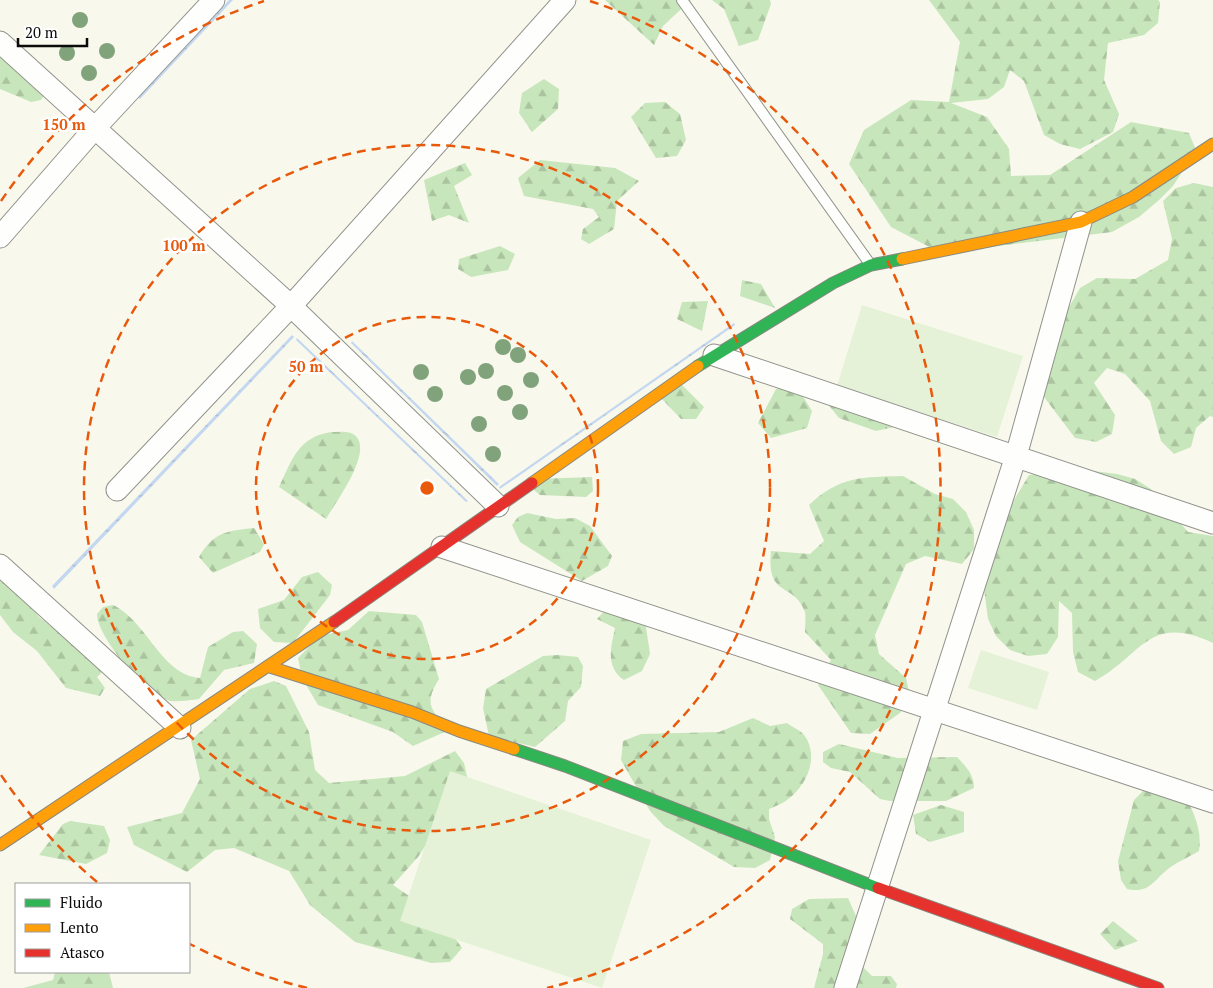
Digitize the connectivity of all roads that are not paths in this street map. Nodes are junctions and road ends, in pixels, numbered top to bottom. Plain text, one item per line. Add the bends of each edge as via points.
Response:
1 (214, 0) edge
2 (565, 0) edge
3 (682, 0) edge
4 (0, 42) edge
5 (95, 128) junction
6 (1213, 144) edge
7 (1081, 222) junction
8 (0, 237) edge
9 (871, 265) junction
10 (290, 306) junction
11 (714, 355) junction
12 (1016, 456) junction
13 (117, 490) dead end
14 (498, 506) junction
15 (1213, 523) edge
16 (442, 547) junction
17 (0, 565) edge
18 (270, 667) junction
19 (934, 709) junction
20 (180, 728) junction
21 (1213, 802) edge
22 (0, 845) edge
23 (877, 888) junction
24 (1154, 987) edge
25 (845, 988) edge

1 - 5 street
2 - 10 street
3 - 9 lane
4 - 5 street
5 - 8 street
5 - 10 street
6 - 7 street via 1130,198
7 - 9 street
7 - 12 street
9 - 11 street via 833,283
10 - 13 street
10 - 14 street
11 - 12 street
11 - 14 street
12 - 15 street
12 - 19 street
14 - 16 street
16 - 18 street
16 - 19 street
17 - 20 street
18 - 20 street
18 - 23 street via 412,712 565,766
19 - 21 street
19 - 23 street
20 - 22 street
23 - 24 street
23 - 25 street

